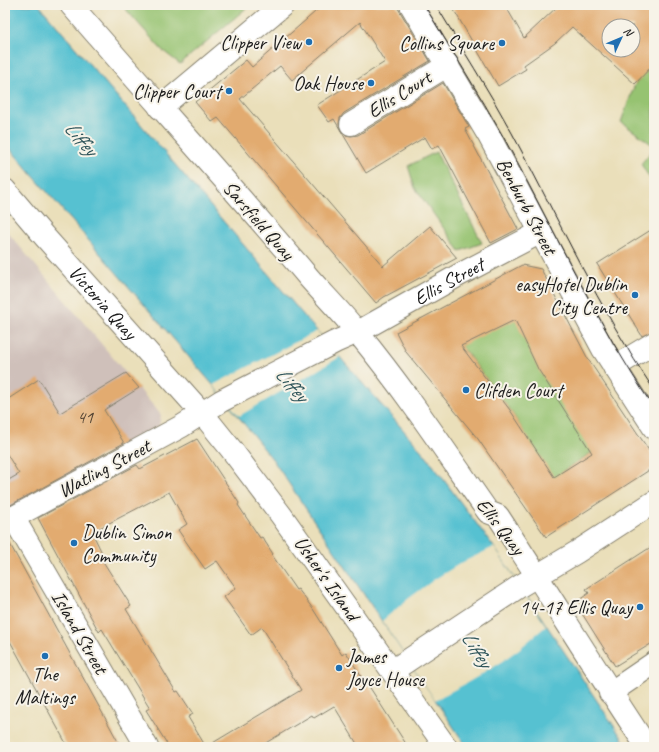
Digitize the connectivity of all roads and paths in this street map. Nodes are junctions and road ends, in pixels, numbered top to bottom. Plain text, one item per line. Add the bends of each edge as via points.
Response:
1 (71, 5) edge
2 (283, 5) edge
3 (411, 5) edge
4 (448, 65) junction
5 (160, 108) junction
6 (351, 124) dead end
7 (5, 190) edge
8 (541, 232) junction
9 (358, 332) junction
10 (335, 342) joint
11 (654, 343) edge
12 (614, 367) junction
13 (202, 413) junction
14 (654, 428) edge
15 (654, 502) edge
16 (9, 519) edge
17 (528, 581) junction
18 (654, 663) edge
19 (400, 666) junction
20 (610, 693) junction
21 (147, 747) edge
22 (446, 747) edge
23 (646, 747) edge

1 - 5 street, Sarsfield Quay
2 - 5 street
3 - 4 street, Benburb Street
4 - 6 street, Ellis Court
4 - 8 street, Benburb Street
5 - 9 street, Sarsfield Quay
7 - 13 street, Victoria Quay
8 - 9 street, Ellis Street
8 - 12 street, Benburb Street
9 - 10 street, Ellis Street
9 - 17 street, Ellis Quay via 488,512 498,516
10 - 13 street, Watling Street
11 - 12 street
12 - 14 street, Benburb Street
13 - 16 street, Watling Street
13 - 19 street, Usher's Island
15 - 17 street
16 - 21 street, Island Street
17 - 19 street
17 - 20 street, Ellis Quay
18 - 20 street
19 - 22 street, Usher's Island
20 - 23 street, Ellis Quay

